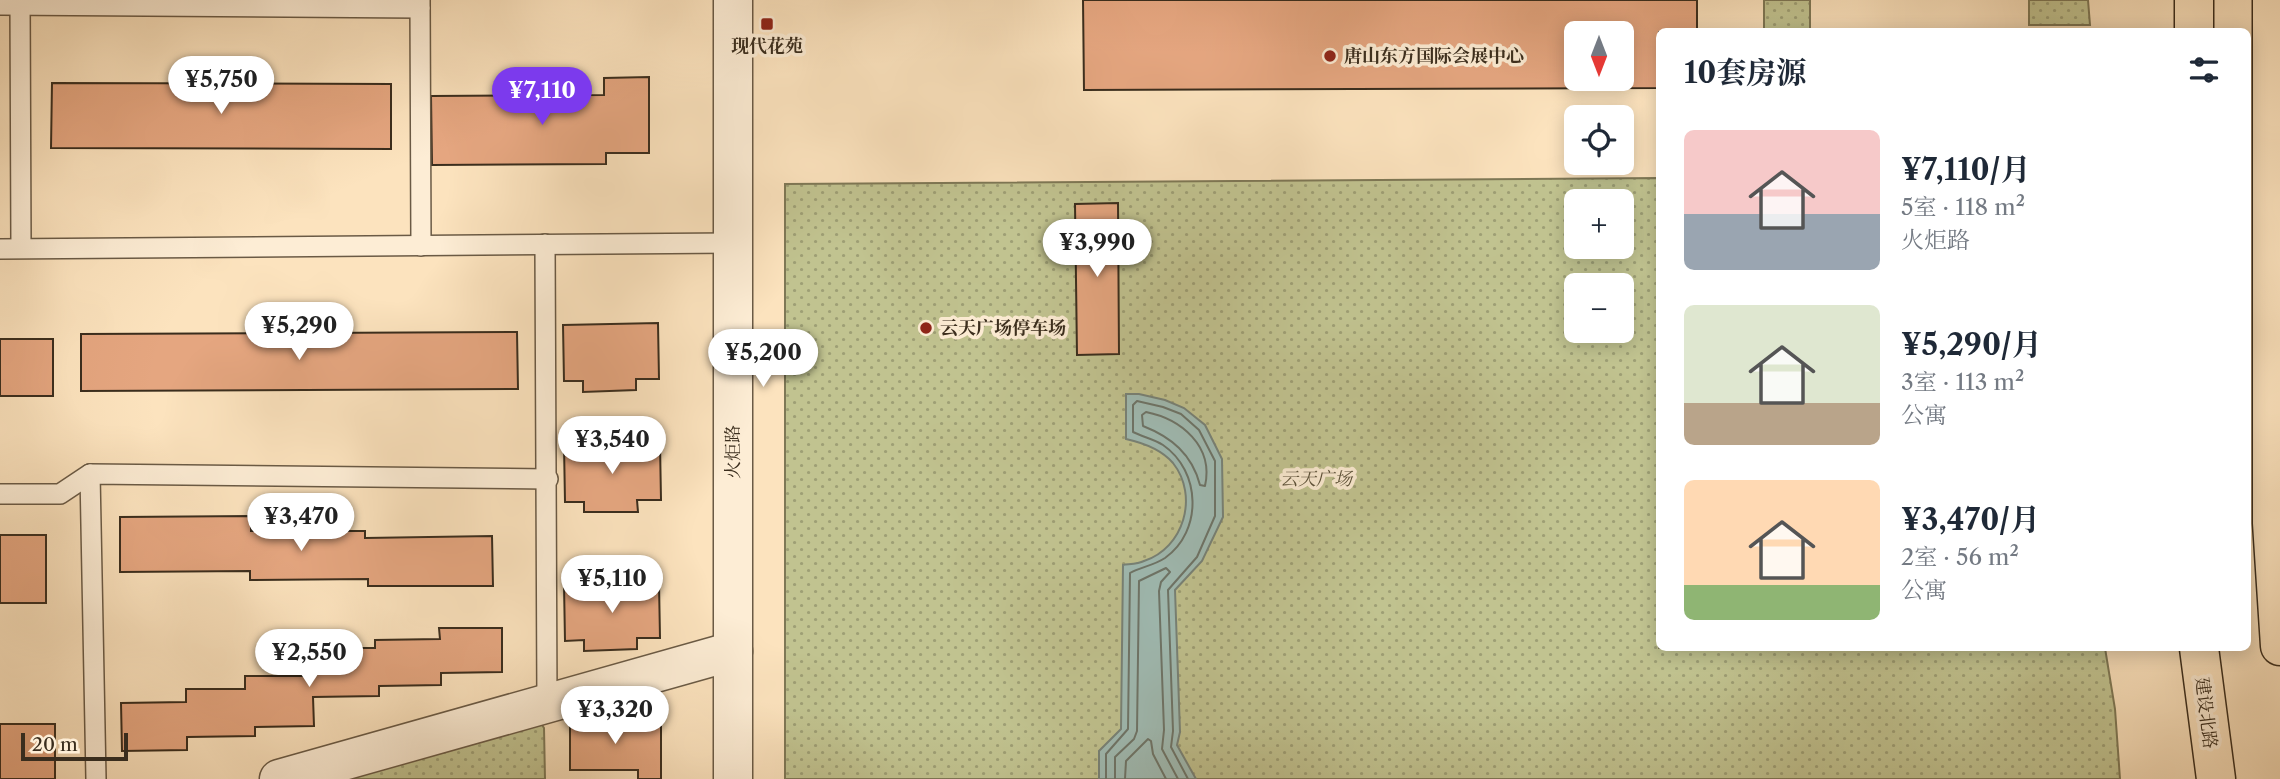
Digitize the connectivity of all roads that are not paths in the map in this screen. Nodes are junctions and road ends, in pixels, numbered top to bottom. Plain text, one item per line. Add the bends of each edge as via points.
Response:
1 (733, 0) edge
2 (2194, 0) edge
3 (2272, 0) edge
4 (20, 3) edge
5 (420, 4) edge
6 (0, 5) edge
7 (2194, 28) edge
8 (733, 243) junction
9 (545, 244) junction
10 (421, 246) junction
11 (22, 248) junction
12 (0, 249) edge
13 (2276, 447) edge
14 (90, 474) junction
15 (548, 478) junction
16 (0, 494) edge
17 (2280, 646) edge
18 (733, 651) junction
19 (2199, 651) edge
20 (547, 703) junction
21 (96, 779) edge
22 (279, 779) edge
23 (733, 779) edge
24 (2216, 779) edge

1 - 8 street, 火炬路
2 - 7 main road
3 - 13 main road
4 - 5 lane
4 - 6 lane
4 - 11 lane
5 - 10 lane
8 - 9 lane
8 - 18 street, 火炬路
9 - 10 lane
9 - 15 lane
10 - 11 lane
11 - 12 lane
13 - 17 main road via 2274,569
14 - 15 lane
14 - 16 lane via 60,495
14 - 21 lane
15 - 20 lane
18 - 20 street
18 - 23 street, 火炬路
19 - 24 main road, 建设北路
20 - 22 street

